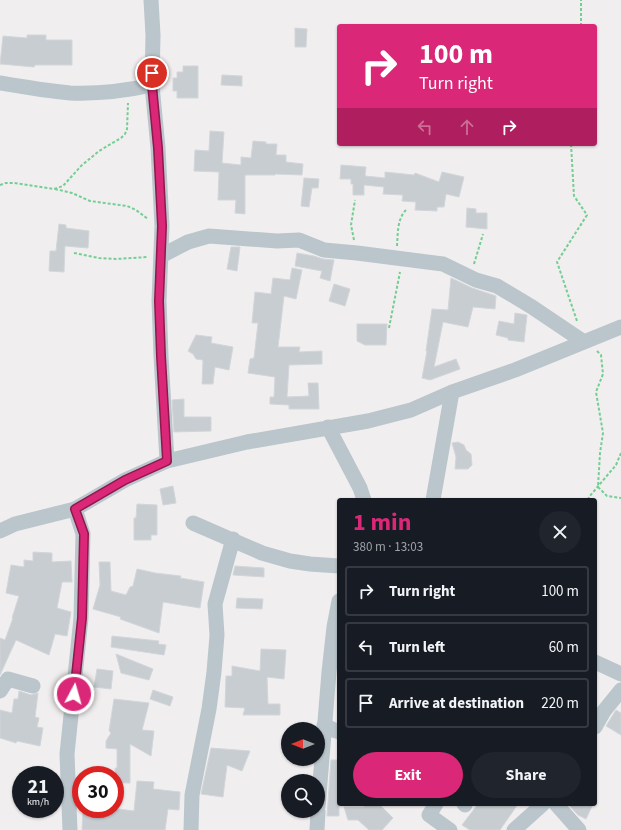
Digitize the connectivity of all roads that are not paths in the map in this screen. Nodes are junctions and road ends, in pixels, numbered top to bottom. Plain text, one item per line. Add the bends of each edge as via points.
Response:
1 (151, 0) edge
2 (0, 83) edge
3 (152, 85) junction
4 (161, 256) junction
5 (621, 327) edge
6 (584, 342) junction
7 (452, 392) junction
8 (328, 427) junction
9 (167, 461) junction
10 (363, 498) edge
11 (433, 498) edge
12 (75, 509) junction
13 (193, 523) dead end
14 (0, 531) edge
15 (233, 539) junction
16 (337, 566) edge
17 (337, 611) edge
18 (597, 663) edge
19 (621, 674) edge
20 (33, 686) dead end
21 (621, 690) edge
22 (0, 691) edge
23 (324, 722) edge
24 (597, 723) edge
25 (325, 726) edge
26 (337, 732) edge
27 (435, 806) edge
28 (541, 806) edge
29 (558, 806) edge
30 (318, 818) edge
31 (70, 830) edge
32 (191, 830) edge
33 (317, 830) edge
34 (450, 830) edge
35 (514, 830) edge
36 (579, 830) edge

1 - 3 street
2 - 3 street via 71,93 129,90
3 - 4 street via 158,148
4 - 6 street via 188,242 209,236 299,240 324,250 443,264 512,294
4 - 9 street via 159,301
5 - 6 street
6 - 7 street
7 - 8 street via 411,410 368,421
7 - 11 street
8 - 9 street via 247,442
8 - 10 street
9 - 12 street via 125,480
12 - 14 street via 15,524
12 - 31 street via 84,534 82,618 68,754
13 - 15 street
15 - 16 street via 262,553 290,561
15 - 32 street via 215,604 217,635 214,672 192,795
17 - 23 street
18 - 19 street
20 - 22 street via 8,679
21 - 24 street
25 - 26 street
27 - 34 street via 429,815
28 - 35 street
29 - 36 street
30 - 33 street

